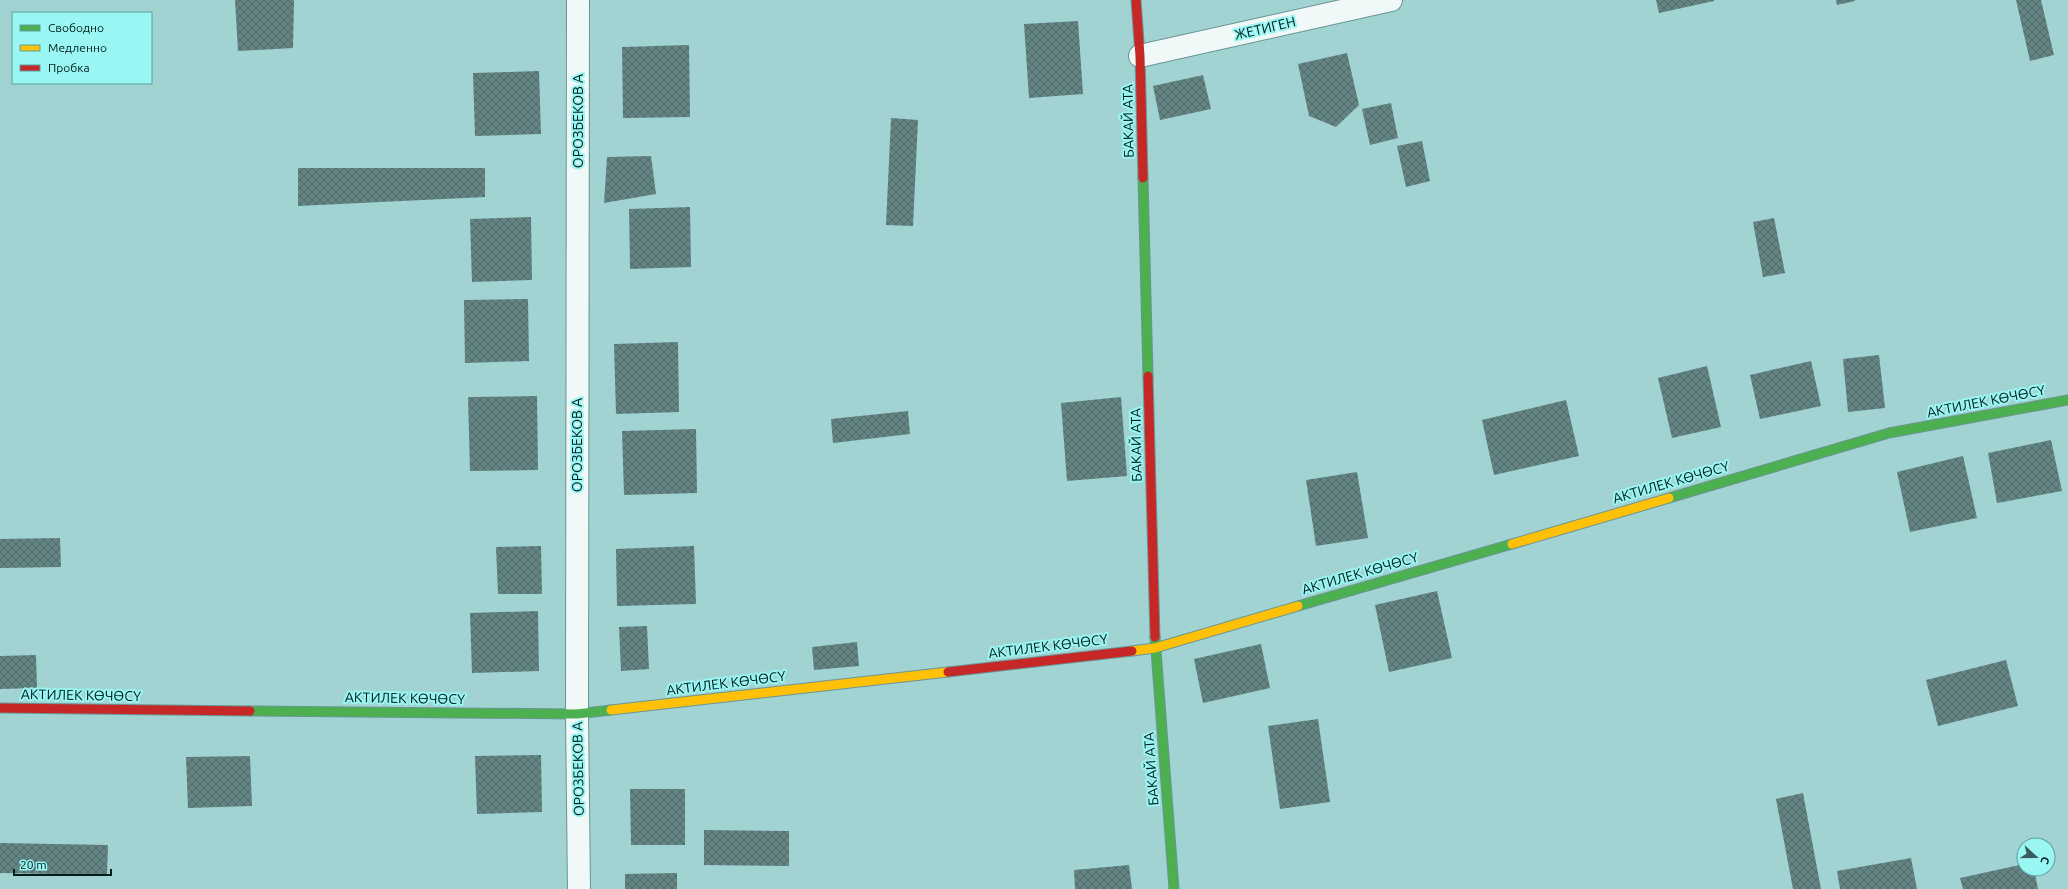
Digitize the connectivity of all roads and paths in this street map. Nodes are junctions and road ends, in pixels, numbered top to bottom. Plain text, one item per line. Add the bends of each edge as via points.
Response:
1 (578, 0) edge
2 (1136, 0) edge
3 (1391, 0) edge
4 (1140, 56) junction
5 (2068, 400) edge
6 (1155, 648) junction
7 (0, 708) edge
8 (577, 714) junction
9 (579, 889) edge
10 (1174, 889) edge

1 - 8 street, ОРОЗБЕКОВ А
2 - 4 street, БАКАЙ АТА
3 - 4 street, ЖЕТИГЕН
4 - 6 street, БАКАЙ АТА
5 - 6 street, АКТИЛЕК КӨЧӨСҮ via 1889,433
6 - 8 street, АКТИЛЕК КӨЧӨСҮ
6 - 10 street, БАКАЙ АТА
7 - 8 street, АКТИЛЕК КӨЧӨСҮ
8 - 9 street, ОРОЗБЕКОВ А

